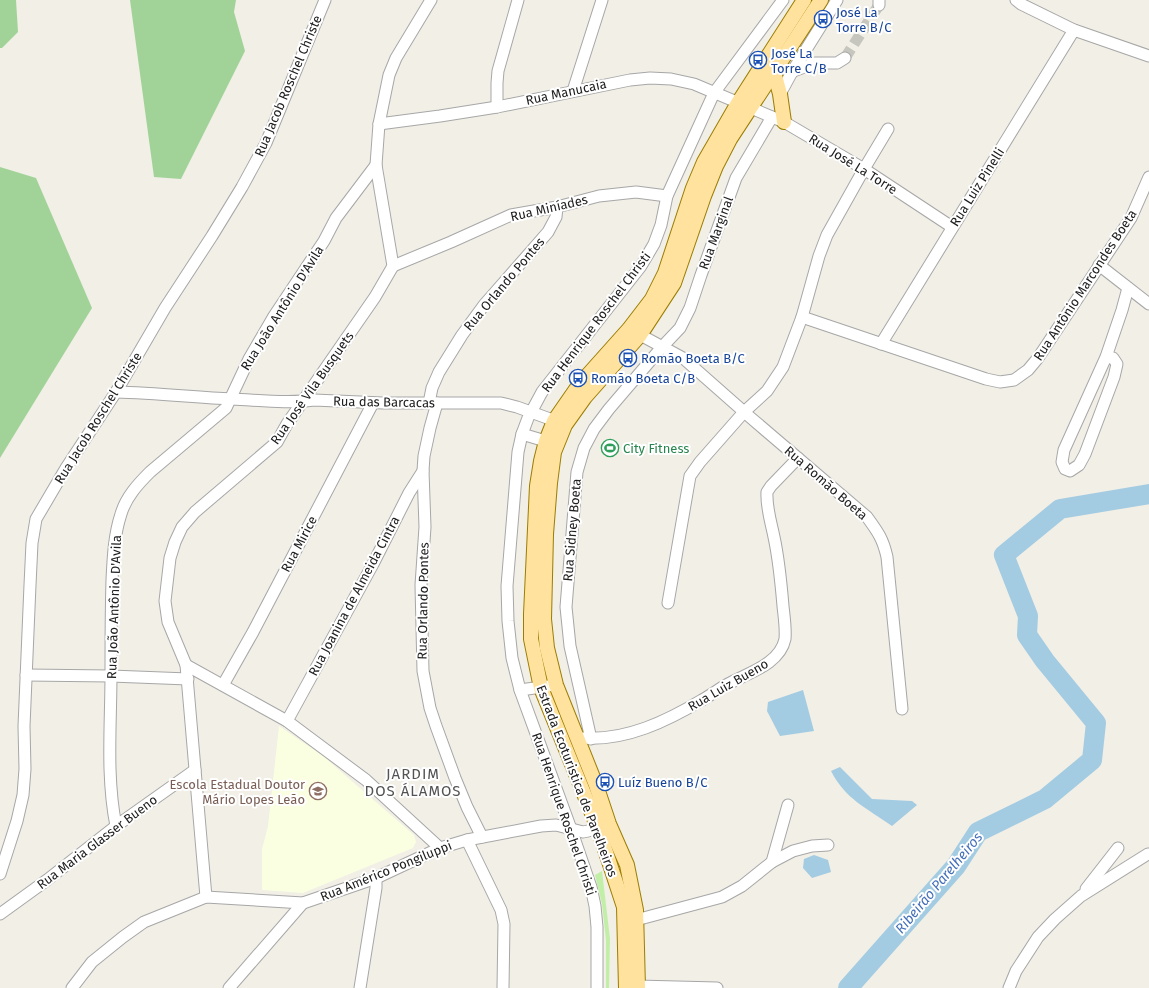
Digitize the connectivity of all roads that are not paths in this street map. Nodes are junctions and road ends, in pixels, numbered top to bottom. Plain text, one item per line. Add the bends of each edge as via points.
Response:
1 (325, 0) edge
2 (430, 0) edge
3 (518, 0) edge
4 (602, 0) edge
5 (783, 0) edge
6 (804, 0) edge
7 (821, 0) edge
8 (837, 0) edge
9 (1016, 0) edge
10 (1074, 30) junction
11 (1149, 56) edge
12 (845, 58) tunnel mouth
13 (776, 68) junction
14 (792, 72) junction
15 (573, 91) junction
16 (714, 93) junction
17 (780, 94) junction
18 (744, 105) junction
19 (497, 107) junction
20 (778, 120) junction
21 (379, 124) junction
22 (888, 129) dead end
23 (376, 165) junction
24 (864, 169) junction
25 (1149, 177) edge
26 (667, 196) junction
27 (556, 207) junction
28 (952, 227) junction
29 (1099, 265) junction
30 (392, 266) junction
31 (1128, 288) junction
32 (1149, 304) edge
33 (802, 317) junction
34 (635, 332) junction
35 (881, 344) junction
36 (662, 347) junction
37 (1106, 357) junction
38 (116, 392) junction
39 (230, 399) junction
40 (303, 402) junction
41 (373, 403) junction
42 (433, 403) junction
43 (744, 412) junction
44 (530, 413) junction
45 (560, 423) junction
46 (522, 434) junction
47 (551, 442) junction
48 (798, 458) junction
49 (423, 471) junction
50 (668, 602) dead end
51 (186, 665) junction
52 (26, 675) junction
53 (111, 676) junction
54 (188, 680) junction
55 (223, 685) junction
56 (556, 685) junction
57 (541, 688) junction
58 (520, 690) junction
59 (902, 709) dead end
60 (287, 721) junction
61 (583, 742) junction
62 (566, 749) junction
63 (195, 770) junction
64 (788, 805) dead end
65 (116, 826) junction
66 (604, 826) junction
67 (571, 829) junction
68 (482, 837) junction
69 (467, 840) junction
70 (828, 845) dead end
71 (440, 848) junction
72 (1118, 848) dead end
73 (1148, 854) dead end
74 (772, 862) junction
75 (0, 874) edge
76 (376, 878) junction
77 (1081, 896) junction
78 (206, 897) junction
79 (303, 903) junction
80 (0, 914) edge
81 (636, 920) junction
82 (634, 987) edge
83 (72, 988) edge
84 (229, 988) edge
85 (360, 988) edge
86 (503, 988) edge
87 (597, 988) edge
88 (717, 988) edge
89 (1009, 988) edge

1 - 38 street, Rua Jacob Roschel Christe via 266,143 242,187 165,308
2 - 21 street via 396,58 389,75
3 - 19 street via 498,71
4 - 15 street
5 - 16 street, Rua Henrique Roschel Christi
6 - 18 main road, Estrada Ecoturistica de Parelheiros
7 - 13 main road, Estrada Ecoturistica de Parelheiros
8 - 14 street
9 - 10 street
10 - 11 street
10 - 28 street, Rua Luiz Pinelli
12 - 14 street via 837,63 815,63
13 - 14 street
13 - 17 main road
13 - 18 main road, Estrada Ecoturistica de Parelheiros
14 - 17 street
15 - 16 street, Rua Manucaia via 650,78 694,84
15 - 19 street, Rua Manucaia
16 - 18 street, Rua Manucaia
16 - 26 street, Rua Henrique Roschel Christi
17 - 20 main road
18 - 20 street, Rua José La Torre
18 - 34 main road, Estrada Ecoturistica de Parelheiros via 704,162 665,273
19 - 21 street, Rua Manucaia
20 - 24 street, Rua José La Torre
20 - 36 street, Rua Marginal via 736,178 690,308 680,328
21 - 23 street
22 - 24 street
23 - 30 street
23 - 39 street, Rua João Antônio D'Avila via 336,218 324,241 274,316
24 - 28 street, Rua José La Torre
24 - 33 street via 827,235
25 - 29 street, Rua Antônio Marcondes Boeta via 1131,218
26 - 27 street, Rua Miníades via 636,192 599,196
26 - 44 street, Rua Henrique Roschel Christi via 661,225 642,266 542,392
27 - 30 street, Rua Miníades via 511,215
27 - 42 street, Rua Orlando Pontes via 556,217 548,232 484,305 458,341 432,388
28 - 35 street, Rua Luiz Pinelli
29 - 31 street
29 - 35 street, Rua Antônio Marcondes Boeta via 1038,358 1028,370 1014,380 1000,382
30 - 40 street, Rua José Vila Busquets via 375,297
31 - 32 street
31 - 37 street
33 - 35 street, Rua Antônio Marcondes Boeta
33 - 43 street via 783,367 767,391
34 - 36 street, Rua Romão Boeta
34 - 45 main road, Estrada Ecoturistica de Parelheiros via 585,398
36 - 43 street, Rua Romão Boeta via 683,358
36 - 61 street, Rua Sidney Boeta via 594,429 584,448 577,472 566,607
37 - 37 street via 1064,450 1062,462 1065,469 1070,471 1079,466 1085,454 1114,377 1117,364 1113,358
38 - 39 street, Rua das Barcacas
38 - 52 street, Rua Jacob Roschel Christe via 36,519 32,543
39 - 40 street, Rua das Barcacas
39 - 53 street, Rua João Antônio D'Avila via 226,408 145,478 127,499 121,512 113,568
40 - 41 street, Rua das Barcacas via 314,400
40 - 51 street, Rua José Vila Busquets via 277,442 195,512 182,527 175,542 170,558 165,601 168,622
41 - 42 street, Rua das Barcacas
41 - 55 street, Rua Mirice
42 - 44 street, Rua das Barcacas via 501,403
42 - 49 street, Rua Orlando Pontes
43 - 48 street, Rua Romão Boeta
43 - 50 street via 690,476
44 - 45 street
44 - 46 street, Rua Henrique Roschel Christi
45 - 47 main road, Estrada Ecoturistica de Parelheiros
46 - 47 street
46 - 58 street, Rua Henrique Roschel Christi via 516,470 507,586 511,651
47 - 56 main road, Estrada Ecoturistica de Parelheiros via 544,619 547,648
47 - 57 main road, Estrada Ecoturistica de Parelheiros via 537,486 531,614 531,639
48 - 59 street, Rua Romão Boeta via 868,517 884,542
48 - 61 street, Rua Luiz Bueno via 767,492 780,574 785,627 781,651 751,673 727,684 675,716 621,736
49 - 60 street, Rua Joanina de Almeida Cintra
49 - 68 street, Rua Orlando Pontes via 423,671 436,726 461,792
51 - 54 street, Rua José Vila Busquets
51 - 55 street
52 - 53 street
52 - 75 street, Rua Jacob Roschel Christe via 23,795
53 - 54 street
53 - 65 street, Rua João Antônio D'Avila via 109,768 111,804
54 - 63 street, Rua José Vila Busquets
55 - 60 street
56 - 57 street
56 - 61 main road, Estrada Ecoturistica de Parelheiros
57 - 58 street
57 - 62 main road, Estrada Ecoturistica de Parelheiros
58 - 67 street, Rua Henrique Roschel Christi
60 - 71 street via 366,780
61 - 62 street
61 - 66 main road, Estrada Ecoturistica de Parelheiros
62 - 66 main road, Estrada Ecoturistica de Parelheiros
63 - 65 street, Rua Maria Glasser Bueno
63 - 78 street, Rua José Vila Busquets
64 - 74 street
65 - 80 street, Rua Maria Glasser Bueno
66 - 67 street, Rua Américo Pongiluppi via 583,832
66 - 81 main road, Estrada Ecoturistica de Parelheiros via 627,865
66 - 82 main road, Estrada Ecoturistica de Parelheiros via 624,907
67 - 68 street, Rua Américo Pongiluppi via 556,825 541,826
67 - 87 street, Rua Henrique Roschel Christi via 595,906
68 - 69 street, Rua Américo Pongiluppi
69 - 71 street, Rua Américo Pongiluppi
69 - 86 street via 501,910 504,924
70 - 74 street via 794,851
71 - 76 street, Rua Américo Pongiluppi
72 - 77 street
73 - 77 street
74 - 81 street via 742,886 722,897
76 - 79 street, Rua Américo Pongiluppi
76 - 85 street
77 - 89 street via 1038,937 1016,971
78 - 79 street, Rua Américo Pongiluppi
78 - 83 street, Rua Américo Pongiluppi via 144,922 92,962
79 - 84 street
81 - 82 main road, Estrada Ecoturistica de Parelheiros
82 - 88 street

